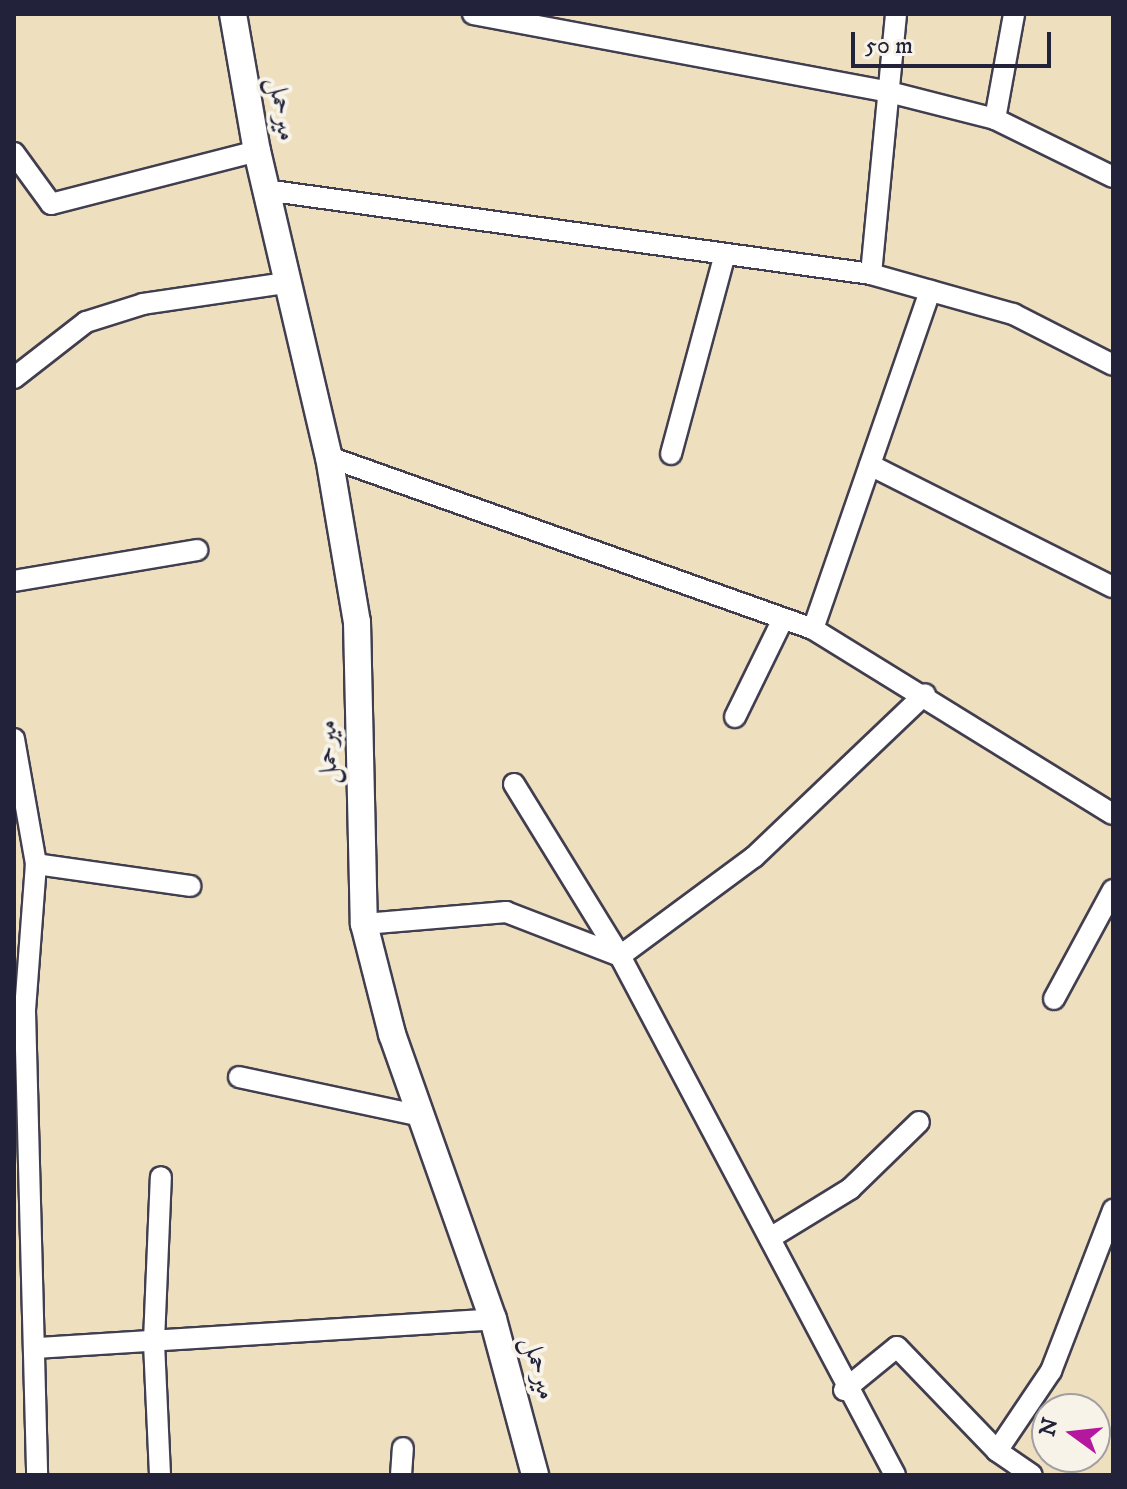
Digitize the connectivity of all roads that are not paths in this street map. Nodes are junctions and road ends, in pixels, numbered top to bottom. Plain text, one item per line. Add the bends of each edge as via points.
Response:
1 (233, 14) edge
2 (473, 14) edge
3 (896, 14) edge
4 (1014, 14) edge
5 (889, 92) junction
6 (995, 119) junction
7 (257, 151) junction
8 (14, 153) edge
9 (1113, 177) edge
10 (265, 190) junction
11 (724, 257) junction
12 (871, 274) junction
13 (286, 283) junction
14 (930, 291) junction
15 (1113, 365) edge
16 (14, 378) edge
17 (671, 454) dead end
18 (329, 457) junction
19 (870, 465) junction
20 (197, 550) dead end
21 (14, 581) edge
22 (1113, 587) edge
23 (783, 619) junction
24 (813, 629) junction
25 (925, 694) junction
26 (735, 717) dead end
27 (14, 739) edge
28 (514, 784) dead end
29 (1113, 814) edge
30 (36, 864) junction
31 (190, 886) dead end
32 (1113, 890) edge
33 (364, 924) junction
34 (620, 956) junction
35 (1054, 999) dead end
36 (20, 1010) edge
37 (239, 1077) dead end
38 (421, 1116) junction
39 (919, 1122) dead end
40 (161, 1177) dead end
41 (1113, 1210) edge
42 (770, 1238) junction
43 (493, 1319) junction
44 (154, 1341) junction
45 (37, 1348) junction
46 (844, 1390) junction
47 (403, 1448) dead end
48 (997, 1451) junction
49 (37, 1475) edge
50 (160, 1475) edge
51 (401, 1475) edge
52 (535, 1475) edge
53 (895, 1475) edge
54 (1032, 1475) edge

1 - 7 street, میرحمل
2 - 5 street
3 - 5 street
4 - 6 street
5 - 6 street
5 - 12 street
6 - 9 street
7 - 8 street via 51,204
7 - 10 street, میرحمل
10 - 11 street
10 - 13 street, میرحمل
11 - 12 street
11 - 17 street
12 - 14 street
13 - 16 street via 143,304 86,322
13 - 18 street, میرحمل
14 - 15 street via 1013,314
14 - 19 street
18 - 23 street
18 - 33 street, میرحمل via 357,622
19 - 22 street
19 - 24 street
20 - 21 street
23 - 24 street
23 - 26 street
24 - 25 street
25 - 29 street
25 - 34 street via 754,857
27 - 30 street
28 - 34 street
30 - 31 street
30 - 36 street
32 - 35 street
33 - 34 street via 506,912
33 - 38 street, میرحمل
34 - 42 street
36 - 45 street
37 - 38 street
38 - 43 street, میرحمل
39 - 42 street via 850,1189
40 - 44 street
41 - 48 street via 1051,1371
42 - 46 street
43 - 44 street
43 - 52 street, میرحمل
44 - 45 street
44 - 50 street
45 - 49 street
46 - 48 street via 897,1347
46 - 53 street
47 - 51 street
48 - 54 street

